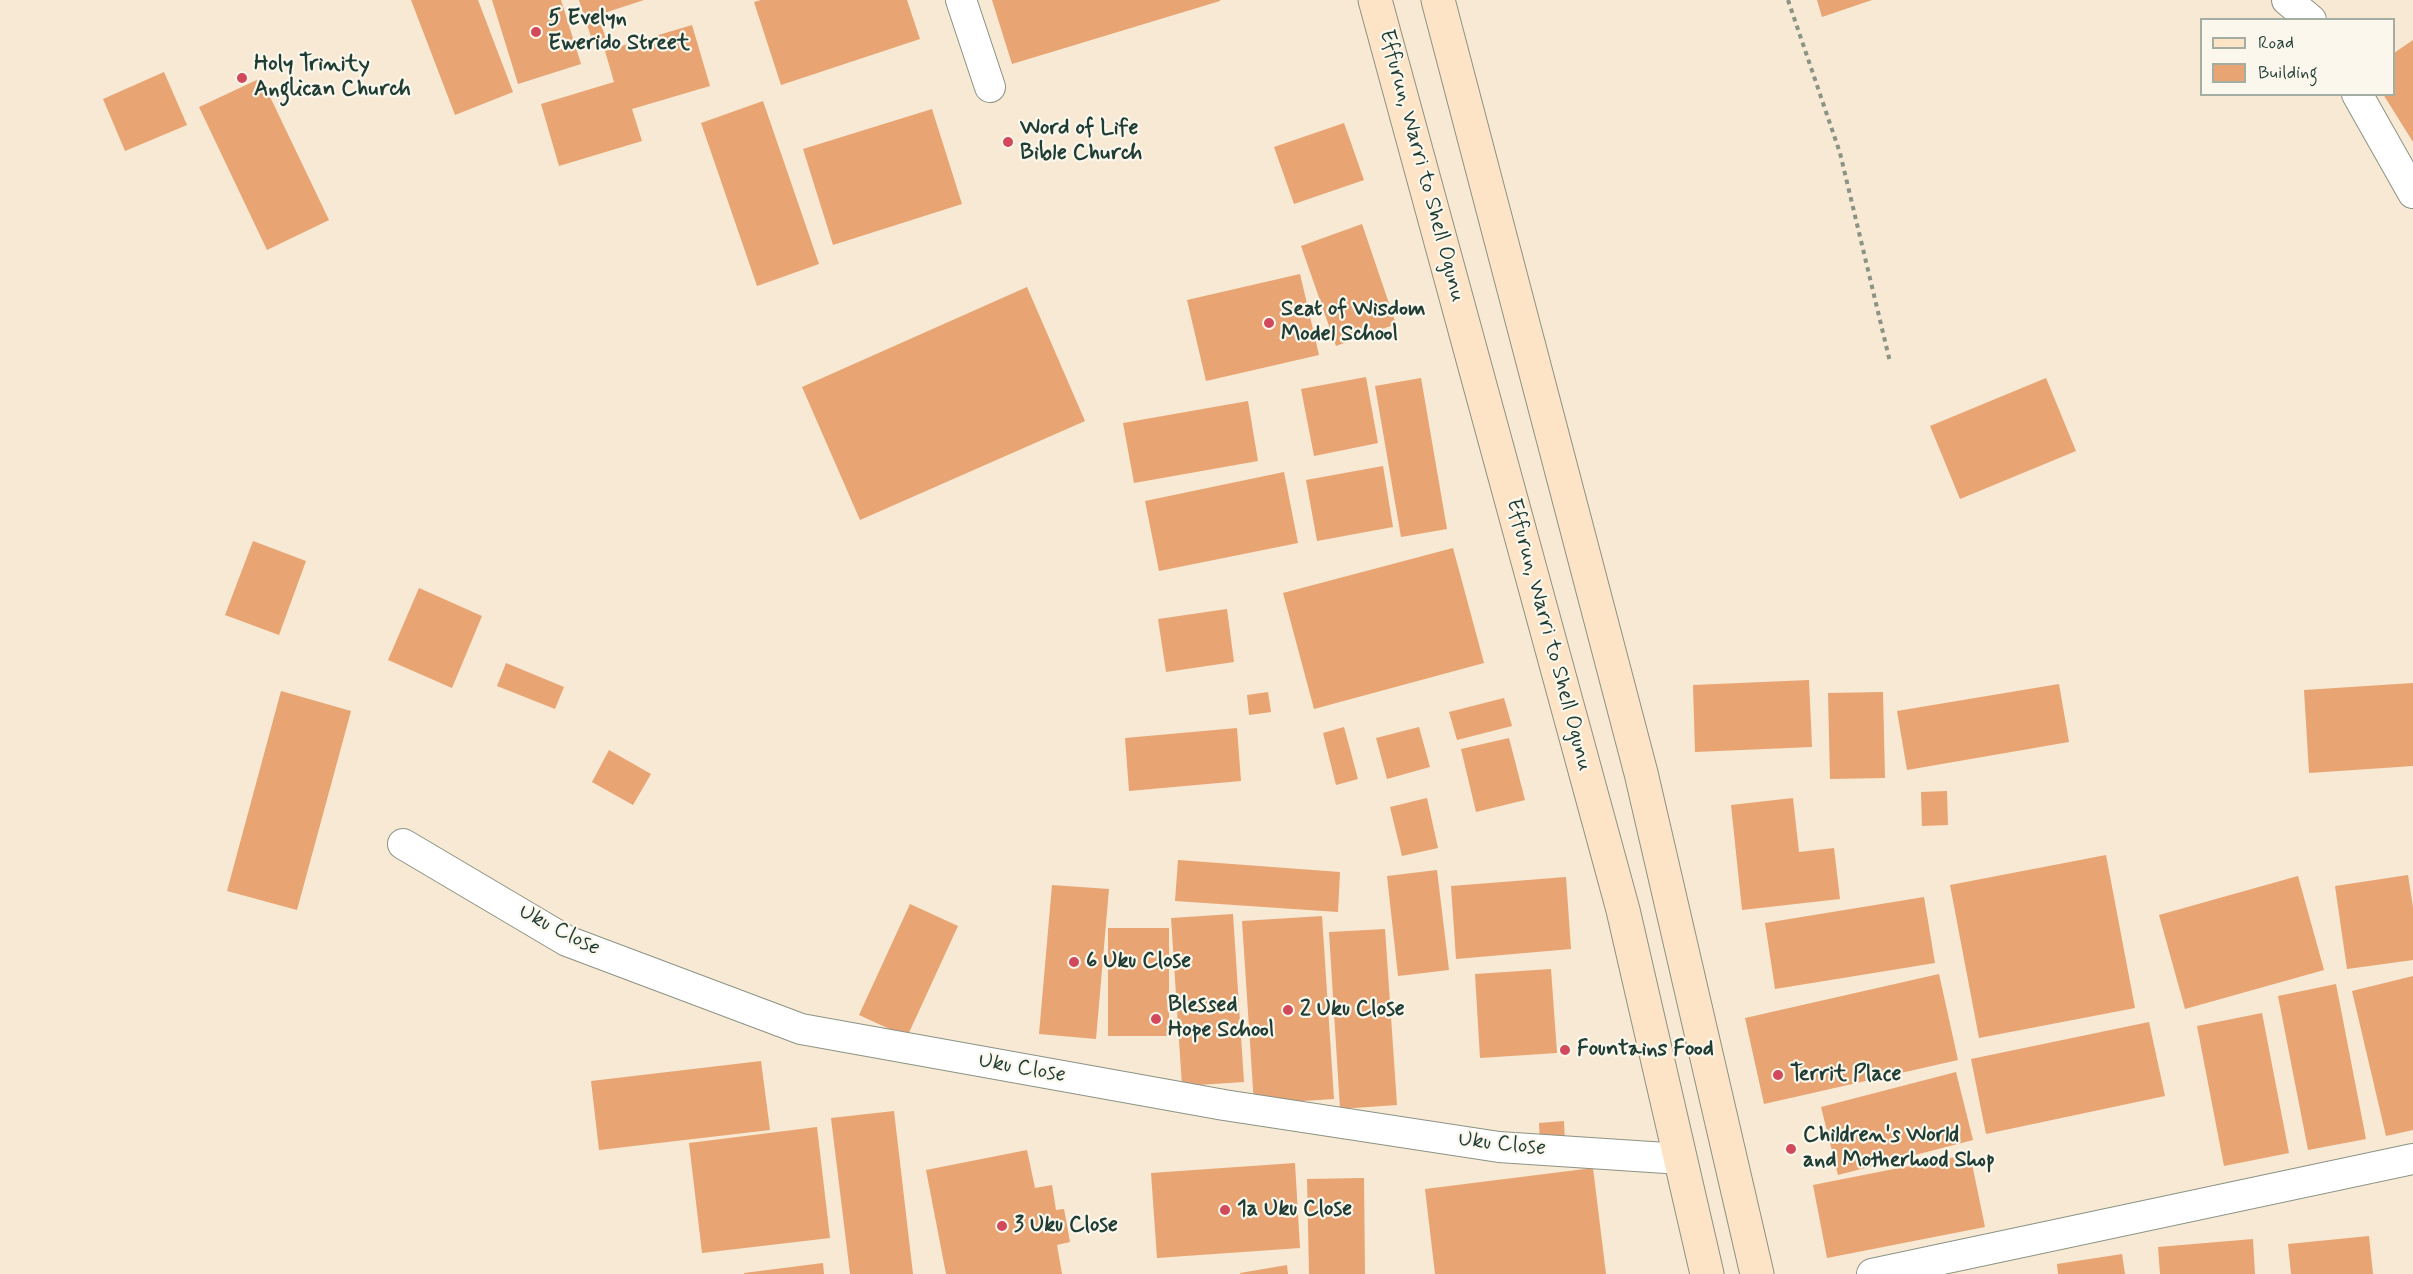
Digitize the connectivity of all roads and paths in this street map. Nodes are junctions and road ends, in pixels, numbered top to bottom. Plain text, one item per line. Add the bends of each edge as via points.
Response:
1 (961, 0) edge
2 (1375, 0) edge
3 (1438, 0) edge
4 (1788, 0) edge
5 (2287, 0) edge
6 (2309, 18) edge
7 (990, 87) dead end
8 (2358, 96) edge
9 (2413, 193) edge
10 (1890, 362) dead end
11 (403, 844) dead end
12 (1681, 1159) junction
13 (2413, 1159) edge
14 (1707, 1274) edge
15 (1757, 1274) edge
16 (1872, 1274) edge

1 - 7 street
2 - 12 main road, Effurun, Warri to Shell Ogunu via 1623,910
3 - 15 main road via 1641,773
4 - 10 path via 1840,153
5 - 6 street
8 - 9 street
11 - 12 street, Uku Close via 567,940 801,1029 1224,1105 1498,1147
12 - 14 main road, Effurun, Warri to Shell Ogunu
13 - 16 street

